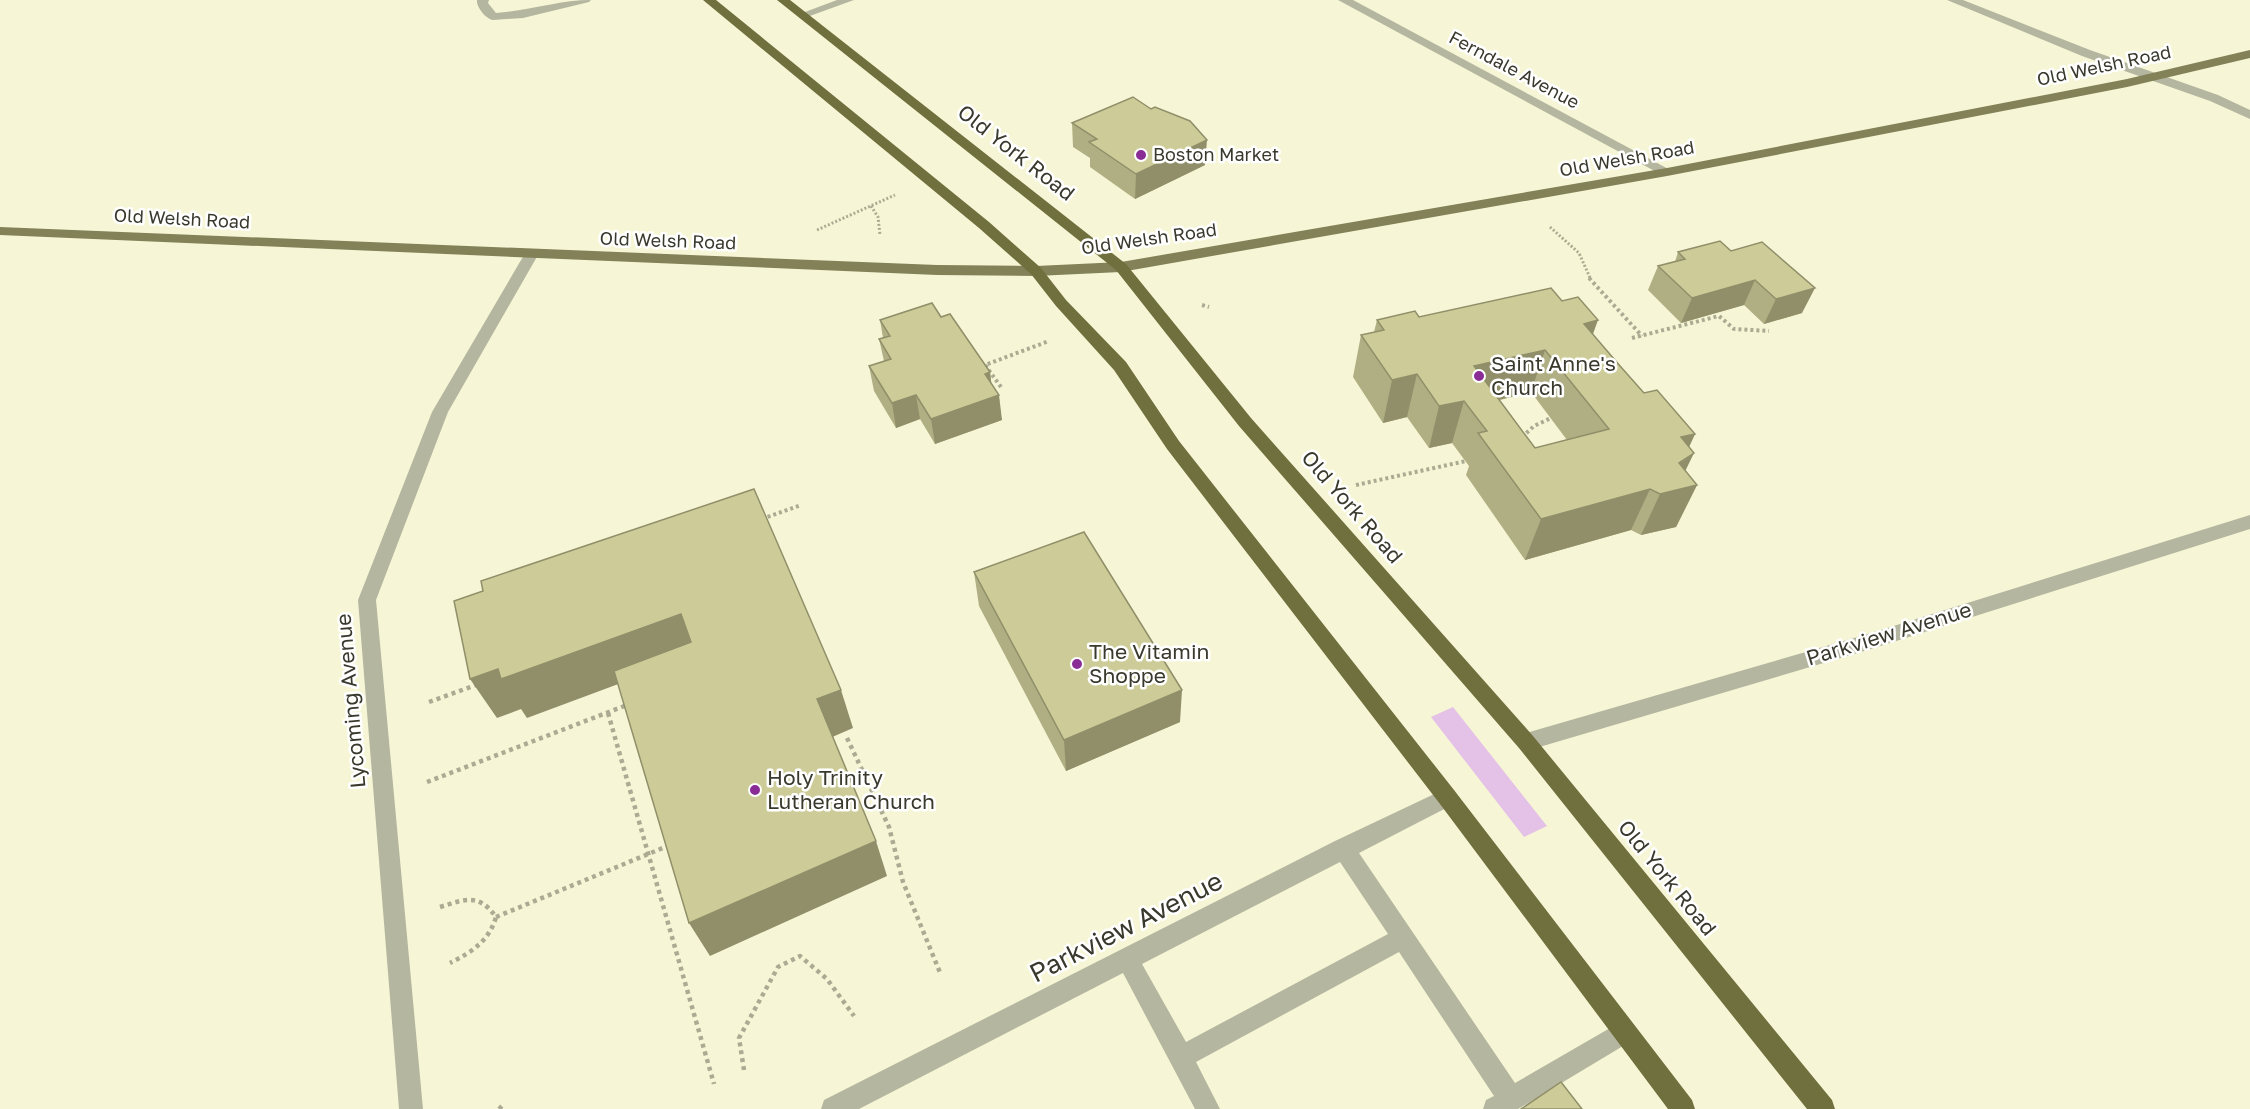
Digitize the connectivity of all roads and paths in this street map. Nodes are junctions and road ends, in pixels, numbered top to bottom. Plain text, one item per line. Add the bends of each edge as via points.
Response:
1 (483, 0) edge
2 (550, 0) edge
3 (585, 0) edge
4 (709, 0) edge
5 (783, 0) edge
6 (848, 0) edge
7 (1344, 0) edge
8 (1953, 0) edge
9 (540, 10) junction
10 (803, 15) junction
11 (2250, 54) edge
12 (2155, 76) junction
13 (2250, 115) edge
14 (1666, 172) junction
15 (888, 198) dead end
16 (871, 206) junction
17 (1550, 227) dead end
18 (0, 231) edge
19 (814, 231) dead end
20 (881, 241) dead end
21 (531, 255) junction
22 (1120, 267) junction
23 (1036, 271) junction
24 (1202, 305) dead end
25 (1209, 307) dead end
26 (1769, 331) dead end
27 (1642, 336) junction
28 (1632, 338) dead end
29 (1052, 339) dead end
30 (1001, 387) dead end
31 (1551, 418) dead end
32 (1518, 440) edge
33 (1466, 461) dead end
34 (1356, 485) dead end
35 (801, 505) dead end
36 (756, 521) edge
37 (2250, 522) edge
38 (481, 683) edge
39 (429, 702) dead end
40 (628, 705) edge
41 (608, 713) junction
42 (847, 738) dead end
43 (1526, 742) junction
44 (427, 782) dead end
45 (1447, 797) junction
46 (675, 843) edge
47 (1343, 848) junction
48 (649, 854) junction
49 (440, 908) dead end
50 (496, 917) junction
51 (1403, 938) junction
52 (1127, 958) junction
53 (450, 963) dead end
54 (941, 975) dead end
55 (855, 1016) dead end
56 (1625, 1032) junction
57 (1181, 1057) junction
58 (744, 1070) dead end
59 (714, 1084) dead end
60 (504, 1104) dead end
61 (1503, 1104) edge
62 (411, 1109) edge
63 (499, 1109) edge
64 (832, 1109) edge
65 (1208, 1109) edge
66 (1683, 1109) edge
67 (1823, 1109) edge

1 - 9 street via 493,17
2 - 9 street
3 - 9 street
4 - 23 highway
5 - 10 highway, Old York Road
6 - 10 street
7 - 14 street, Ferndale Avenue
8 - 12 street
10 - 22 highway, Old York Road
11 - 12 main road, Old Welsh Road
12 - 13 street
12 - 14 main road, Old Welsh Road
14 - 22 main road, Old Welsh Road
15 - 16 path
16 - 19 path
16 - 20 path via 879,217
17 - 27 path via 1579,254 1588,277
18 - 21 main road, Old Welsh Road
21 - 23 main road, Old Welsh Road
21 - 62 street, Lycoming Avenue via 440,412 367,600
22 - 23 main road, Old Welsh Road
22 - 43 highway, Old York Road via 1245,422
23 - 45 highway via 1120,366 1173,446
24 - 25 path
26 - 27 path via 1734,328 1719,316
27 - 28 path
29 - 30 path via 985,365
31 - 32 path
33 - 34 path
35 - 36 path
37 - 43 street, Parkview Avenue via 1871,641
38 - 39 path
40 - 41 path
41 - 44 path
41 - 48 path
42 - 54 path via 889,827 903,882
43 - 67 highway, Old York Road
45 - 47 street, Parkview Avenue
45 - 56 highway
46 - 48 path
47 - 51 street
47 - 52 street, Parkview Avenue
48 - 50 path
48 - 59 path
49 - 50 path via 462,899 478,900 489,906
50 - 53 path via 485,941
51 - 57 street
51 - 61 street
52 - 57 street
52 - 64 street, Parkview Avenue
55 - 58 path via 827,979 800,956 778,967 739,1038
56 - 61 street
56 - 66 highway
57 - 65 street
60 - 63 path

